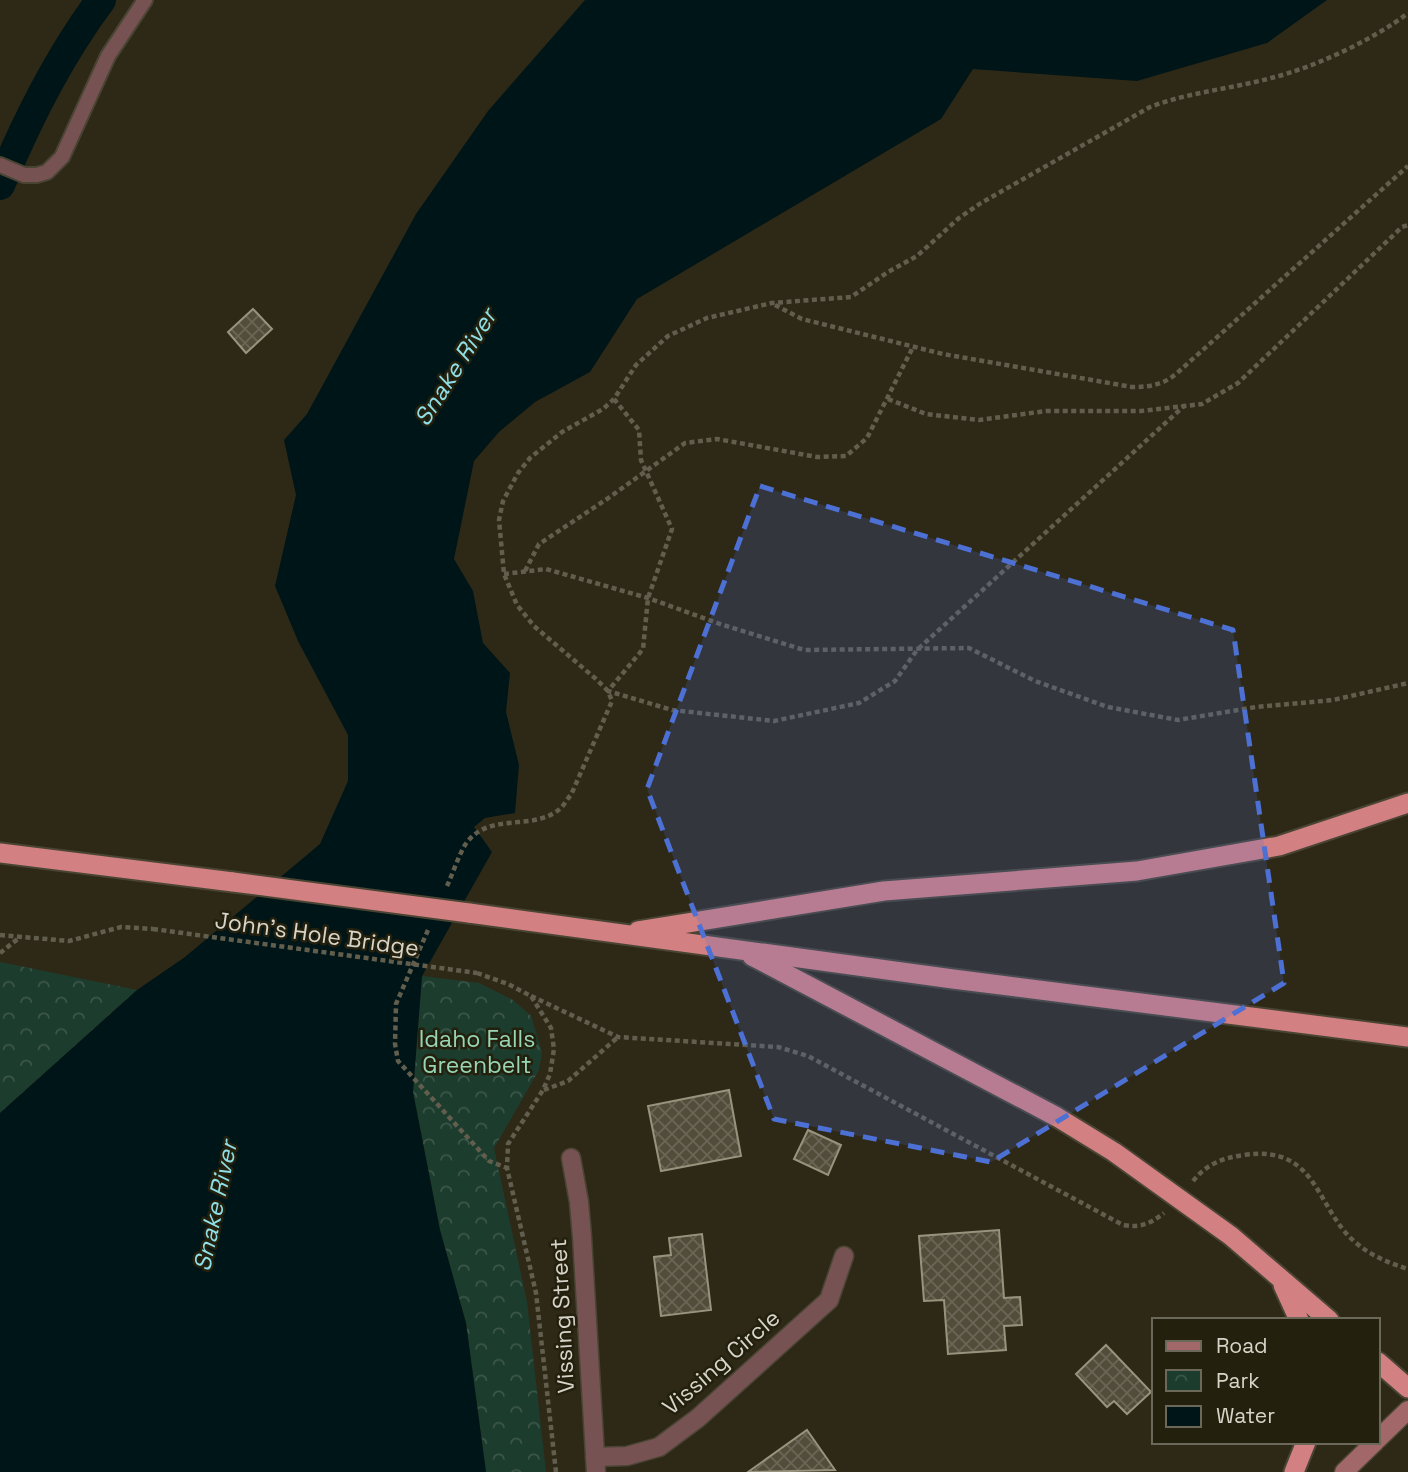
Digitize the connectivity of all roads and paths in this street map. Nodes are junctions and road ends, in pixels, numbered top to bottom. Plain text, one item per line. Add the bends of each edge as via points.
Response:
1 (145, 0) edge
2 (1408, 13) edge
3 (0, 165) edge
4 (1408, 166) edge
5 (1408, 225) edge
6 (772, 303) junction
7 (913, 346) junction
8 (614, 399) junction
9 (888, 399) junction
10 (1184, 406) junction
11 (646, 470) junction
12 (524, 572) junction
13 (504, 574) junction
14 (648, 598) junction
15 (917, 650) junction
16 (1408, 683) edge
17 (608, 691) junction
18 (1408, 803) edge
19 (0, 841) edge
20 (0, 853) edge
21 (39, 859) junction
22 (444, 895) dead end
23 (433, 919) dead end
24 (618, 934) junction
25 (0, 935) edge
26 (19, 937) junction
27 (740, 950) junction
28 (0, 953) edge
29 (531, 996) junction
30 (618, 1037) junction
31 (1408, 1037) edge
32 (543, 1090) junction
33 (571, 1158) dead end
34 (508, 1168) junction
35 (1189, 1186) dead end
36 (1170, 1208) dead end
37 (844, 1256) dead end
38 (1408, 1269) edge
39 (1280, 1278) junction
40 (1298, 1318) edge
41 (1327, 1318) edge
42 (1380, 1364) edge
43 (1408, 1388) edge
44 (1408, 1410) edge
45 (1380, 1438) edge
46 (1305, 1444) edge
47 (1374, 1444) edge
48 (595, 1464) edge
49 (556, 1472) edge
50 (1294, 1472) edge
51 (1344, 1472) edge

1 - 3 lane via 108,56 62,157 37,175
2 - 6 path via 1334,57 1273,78 1175,97 1150,107 981,203 917,256 851,297
4 - 7 path via 1164,383 1132,387
5 - 10 path via 1238,383 1202,404
6 - 7 path via 802,319
6 - 8 path via 707,318 668,336 636,365
7 - 9 path
8 - 11 path via 639,430
8 - 13 path via 544,446 510,485 499,520
9 - 10 path via 926,414 979,420 1046,411
9 - 11 path via 867,438 846,456 817,457 717,439 685,443
10 - 15 path
11 - 12 path via 539,544
11 - 14 path via 672,529
12 - 13 path
12 - 14 path via 546,569
13 - 17 path via 517,605 534,626
14 - 15 path via 804,650
14 - 17 path via 643,649
15 - 16 path via 969,648 1035,681 1108,707 1178,719 1332,700
15 - 17 path via 895,681 859,703 774,721 672,710
17 - 22 path via 612,701 608,713 561,808 545,817 491,824 472,838
18 - 24 highway via 1279,846 1137,871 884,891
19 - 21 highway
20 - 21 highway
21 - 24 highway, bridge
23 - 34 path via 396,1004 398,1061 489,1161
24 - 27 highway
25 - 26 path, John's Hole Bridge
26 - 28 path
26 - 29 path, John's Hole Bridge, bridge via 69,941 121,927 153,929 477,973
27 - 31 highway
27 - 39 highway via 1057,1117 1231,1236
29 - 30 path, John's Hole Bridge
29 - 32 path via 551,1028 554,1049
30 - 32 path via 568,1081
30 - 36 path via 778,1047 808,1056 1123,1224 1137,1227 1153,1222
32 - 34 path via 508,1144
33 - 48 street, Vissing Street via 582,1237
34 - 49 path via 536,1293
35 - 38 path via 1205,1167 1226,1157 1276,1156 1300,1167 1354,1241 1383,1261
37 - 48 street, Vissing Circle via 829,1300 698,1418 659,1447
39 - 40 highway
39 - 41 highway
42 - 43 highway
44 - 45 main road
46 - 50 highway
47 - 51 main road

